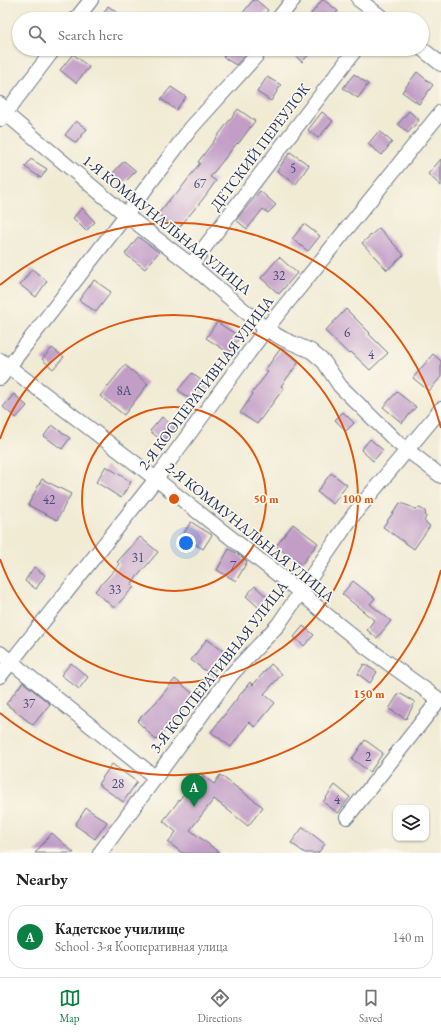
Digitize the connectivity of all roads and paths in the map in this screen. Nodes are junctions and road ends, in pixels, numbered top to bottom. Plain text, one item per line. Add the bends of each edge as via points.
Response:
1 (91, 0) edge
2 (293, 0) edge
3 (359, 0) edge
4 (82, 12) edge
5 (284, 12) edge
6 (374, 12) edge
7 (429, 55) edge
8 (48, 56) edge
9 (256, 56) edge
10 (351, 56) edge
11 (441, 64) edge
12 (2, 112) edge
13 (441, 112) edge
14 (126, 216) junction
15 (191, 266) junction
16 (266, 329) junction
17 (5, 363) edge
18 (0, 378) edge
19 (441, 409) edge
20 (406, 450) junction
21 (441, 476) edge
22 (156, 479) junction
23 (300, 592) junction
24 (0, 653) edge
25 (11, 662) junction
26 (0, 676) edge
27 (440, 700) edge
28 (156, 778) junction
29 (347, 817) dead end
30 (100, 853) edge

1 - 4 street
2 - 5 street
3 - 6 street
7 - 11 street
8 - 12 street
9 - 14 street via 191,128
10 - 15 street, ДЕТСКИЙ ПЕРЕУЛОК
12 - 14 street, 1-Я КОММУНАЛЬНАЯ УЛИЦА
13 - 16 street, 2-Я КООПЕРАТИВНАЯ УЛИЦА
14 - 15 street, 1-Я КОММУНАЛЬНАЯ УЛИЦА
14 - 17 street
15 - 16 street, 1-Я КОММУНАЛЬНАЯ УЛИЦА
16 - 20 street, 1-Я КОММУНАЛЬНАЯ УЛИЦА via 311,351 324,362 340,386
16 - 22 street, 2-Я КООПЕРАТИВНАЯ УЛИЦА
17 - 18 street
17 - 22 street, 2-Я КОММУНАЛЬНАЯ УЛИЦА
19 - 20 street, 3-Я КООПЕРАТИВНАЯ УЛИЦА
20 - 21 street, 1-Я КОММУНАЛЬНАЯ УЛИЦА
20 - 23 street, 3-Я КООПЕРАТИВНАЯ УЛИЦА via 354,514
22 - 23 street, 2-Я КОММУНАЛЬНАЯ УЛИЦА
22 - 25 street, 2-Я КООПЕРАТИВНАЯ УЛИЦА
23 - 27 street, 2-Я КОММУНАЛЬНАЯ УЛИЦА via 366,647
23 - 28 street, 3-Я КООПЕРАТИВНАЯ УЛИЦА via 278,625 231,675
24 - 25 street
25 - 26 street, 2-Я КООПЕРАТИВНАЯ УЛИЦА
25 - 28 street
27 - 29 street
28 - 30 street, 3-Я КООПЕРАТИВНАЯ УЛИЦА

